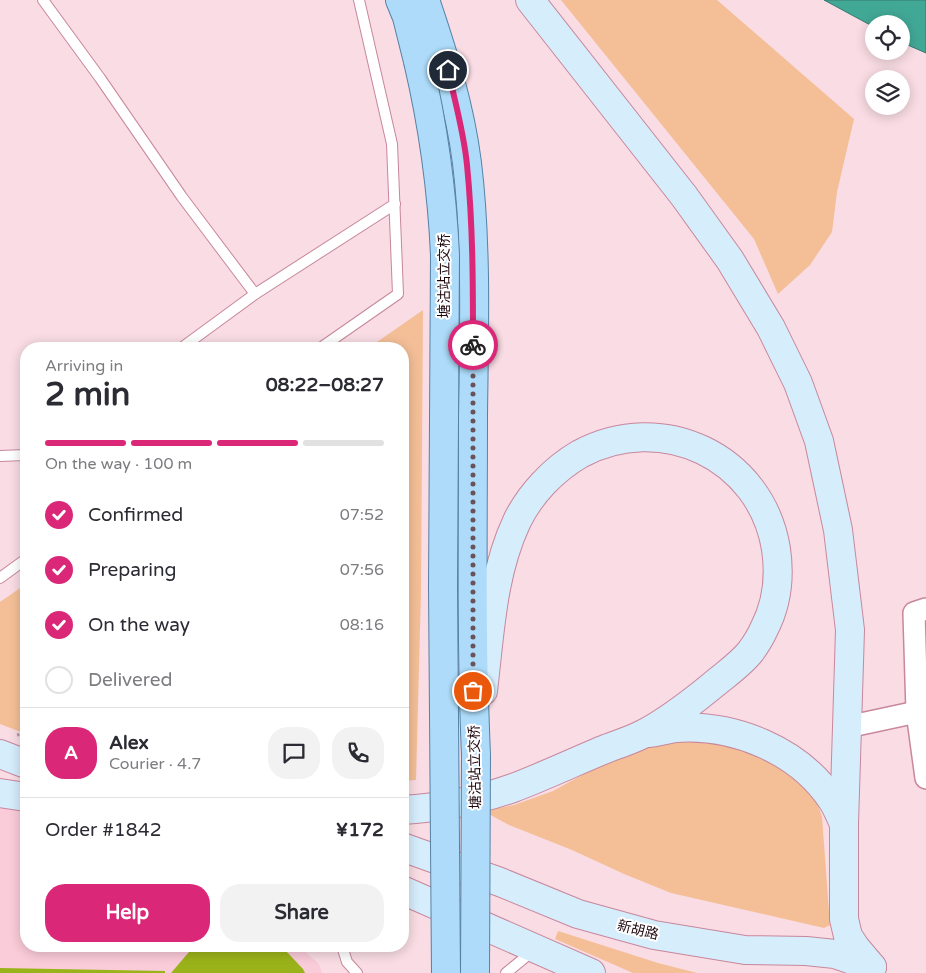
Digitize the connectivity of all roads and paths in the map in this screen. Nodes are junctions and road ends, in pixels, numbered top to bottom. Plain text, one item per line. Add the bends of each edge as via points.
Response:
1 (43, 0) edge
2 (359, 0) edge
3 (400, 0) edge
4 (425, 0) edge
5 (530, 0) edge
6 (395, 204) junction
7 (255, 294) junction
8 (190, 342) edge
9 (329, 342) edge
10 (20, 455) edge
11 (0, 456) edge
12 (20, 563) edge
13 (0, 578) edge
14 (926, 610) edge
15 (921, 711) edge
16 (847, 727) junction
17 (642, 735) junction
18 (0, 754) edge
19 (476, 755) junction
20 (20, 762) edge
21 (0, 770) edge
22 (20, 771) edge
23 (926, 778) edge
24 (0, 793) edge
25 (20, 796) edge
26 (409, 809) edge
27 (844, 824) junction
28 (409, 850) edge
29 (409, 893) edge
30 (535, 949) junction
31 (745, 950) junction
32 (344, 952) edge
33 (877, 970) edge
34 (357, 973) edge
35 (446, 973) edge
36 (475, 973) edge
37 (506, 973) edge
38 (591, 973) edge
39 (825, 973) edge

1 - 7 lane
2 - 6 lane via 392,144
3 - 35 main road, 塘沽站立交桥, bridge via 429,108 437,156 445,255
4 - 19 main road, 塘沽站立交桥 via 444,53 467,163 474,346 473,675
5 - 16 main road via 684,196 730,260 771,328 798,383 818,441 838,530 850,630
6 - 7 lane
6 - 9 lane via 398,294
7 - 8 lane
10 - 11 lane
12 - 13 lane
14 - 15 street via 914,613
15 - 16 street
15 - 23 street
16 - 27 main road
17 - 19 main road via 681,710 751,650 773,608 778,560 761,503 741,477 702,449 684,442 633,436 608,441 572,459 555,472 518,519 495,590
17 - 26 main road via 512,788 466,801
17 - 27 main road via 675,728 702,729 758,741 806,769 832,800
18 - 20 main road
19 - 36 main road, 塘沽站立交桥, bridge
21 - 22 main road
24 - 25 main road
27 - 33 main road via 844,919 848,936
28 - 31 main road, 新胡路 via 578,914 654,935
29 - 30 main road
30 - 37 lane
30 - 38 main road
31 - 33 main road, 新胡路 via 834,954
31 - 39 main road
32 - 34 lane via 347,962

